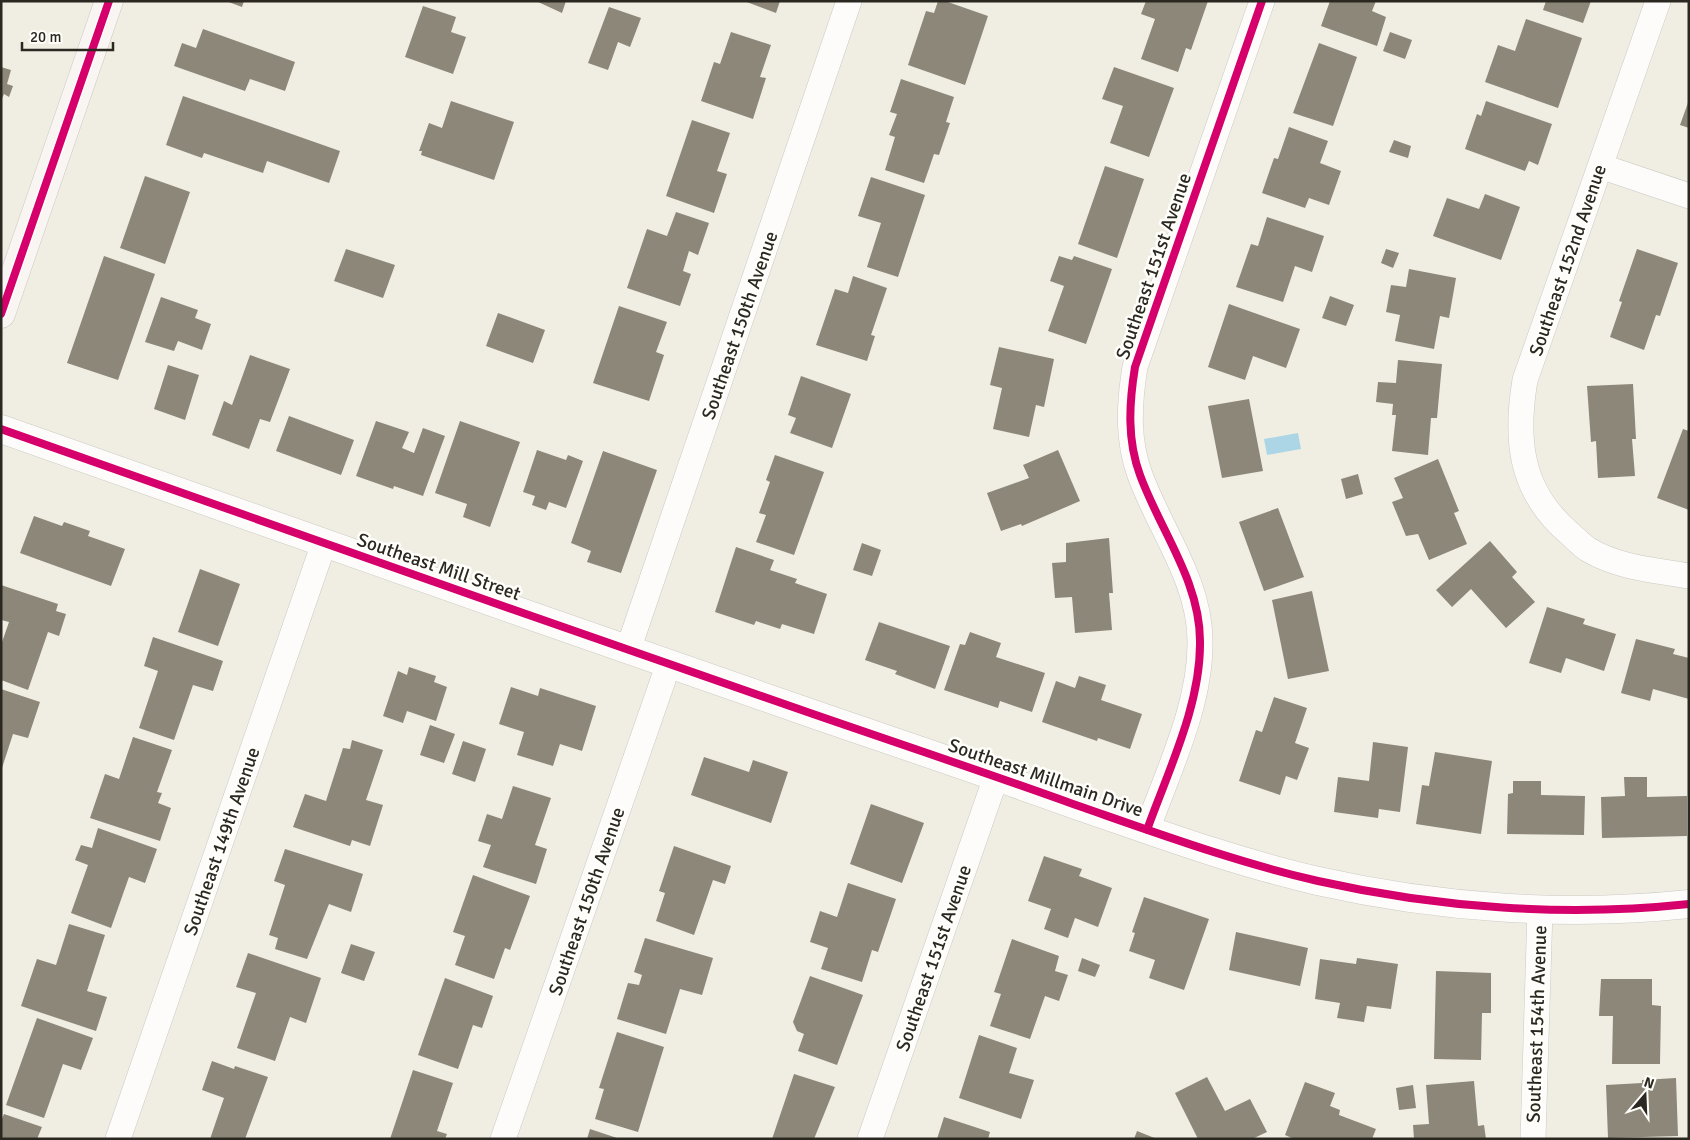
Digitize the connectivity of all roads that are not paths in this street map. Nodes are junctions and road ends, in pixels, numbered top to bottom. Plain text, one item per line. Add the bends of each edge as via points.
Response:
1 (109, 1) edge
2 (849, 1) edge
3 (1262, 1) edge
4 (1658, 1) edge
5 (1600, 166) junction
6 (1689, 196) edge
7 (1, 314) edge
8 (1, 429) edge
9 (324, 542) junction
10 (1689, 576) edge
11 (628, 650) junction
12 (669, 664) junction
13 (866, 732) joint
14 (996, 777) junction
15 (1147, 830) junction
16 (1689, 904) edge
17 (1540, 909) junction
18 (118, 1139) edge
19 (503, 1139) edge
20 (870, 1139) edge
21 (1533, 1139) edge

1 - 7 main road
2 - 11 street, Southeast 150th Avenue
3 - 15 street, Southeast 151st Avenue via 1135,367 1129,402 1131,441 1140,475 1188,578 1200,640 1194,700
4 - 5 street, Southeast 152nd Avenue
5 - 6 street
5 - 10 street, Southeast 152nd Avenue via 1525,380 1519,415 1522,452 1533,487 1553,519 1589,550 1634,567
8 - 9 street, Southeast Mill Street
9 - 11 street, Southeast Mill Street
9 - 18 street, Southeast 149th Avenue
11 - 12 street, Southeast Mill Street
12 - 13 street, Southeast Mill Street
12 - 19 street, Southeast 150th Avenue
13 - 14 street, Southeast Millmain Drive
14 - 15 street, Southeast Millmain Drive
14 - 20 street, Southeast 151st Avenue
15 - 17 street, Southeast Millmain Drive via 1256,865 1319,881 1425,899
16 - 17 street, Southeast Millmain Drive
17 - 21 street, Southeast 154th Avenue

